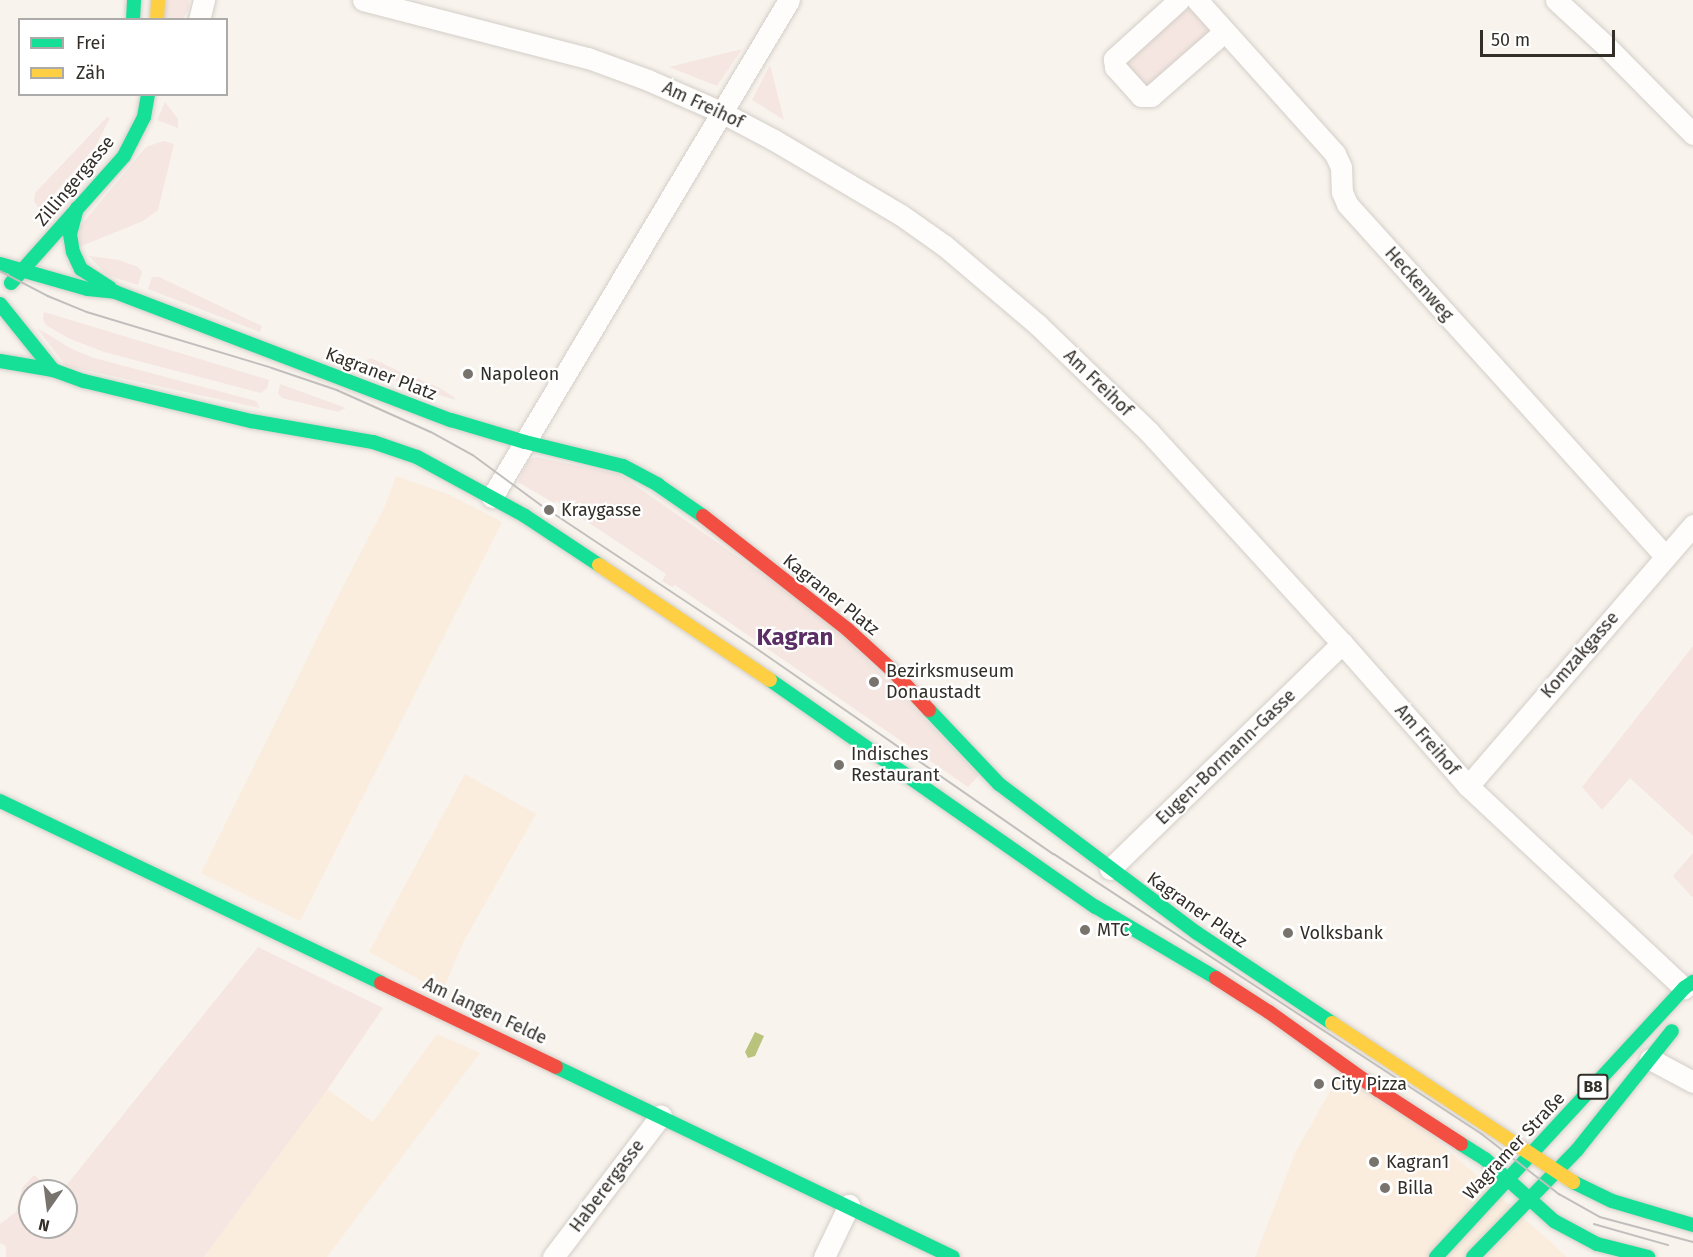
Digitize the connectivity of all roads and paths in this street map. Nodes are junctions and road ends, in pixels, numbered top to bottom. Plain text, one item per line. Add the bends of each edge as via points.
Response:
1 (134, 0) edge
2 (158, 0) edge
3 (204, 0) edge
4 (363, 0) edge
5 (789, 0) edge
6 (1179, 0) edge
7 (1197, 0) edge
8 (1556, 0) edge
9 (134, 18) edge
10 (157, 18) edge
11 (200, 18) edge
12 (1225, 31) junction
13 (148, 96) edge
14 (721, 111) junction
15 (1693, 134) edge
16 (77, 208) junction
17 (5, 265) edge
18 (22, 270) junction
19 (115, 291) junction
20 (0, 295) edge
21 (0, 304) edge
22 (0, 361) edge
23 (53, 370) junction
24 (525, 442) junction
25 (492, 497) junction
26 (1693, 525) edge
27 (1665, 556) junction
28 (1342, 643) junction
29 (1468, 786) junction
30 (0, 801) edge
31 (1110, 869) junction
32 (1689, 985) edge
33 (1679, 1023) dead end
34 (1650, 1059) junction
35 (1693, 1082) edge
36 (661, 1115) junction
37 (1531, 1154) junction
38 (1556, 1172) junction
39 (1509, 1180) junction
40 (1528, 1200) junction
41 (849, 1205) junction
42 (1693, 1225) edge
43 (553, 1257) edge
44 (824, 1257) edge
45 (953, 1257) edge
46 (1436, 1257) edge
47 (1473, 1257) edge
48 (1648, 1257) edge

1 - 9 main road
2 - 10 main road
3 - 11 street
4 - 14 street, Am Freihof via 588,58
5 - 14 street
6 - 12 street via 1114,59 1115,67 1141,96 1151,96
7 - 12 street, Heckenweg
8 - 15 street
12 - 27 street, Heckenweg via 1335,154 1347,204
13 - 16 main road, Zillingergasse via 144,117 124,156
14 - 24 street
14 - 28 street, Am Freihof via 902,215 992,285 1149,432
16 - 18 main road, Zillingergasse
16 - 19 main road via 70,234 73,252 81,268
17 - 18 main road, Kagraner Platz
17 - 18 main road, Zillingergasse
17 - 20 main road, Zillingergasse
18 - 19 main road, Kagraner Platz via 88,289
19 - 24 main road, Kagraner Platz via 412,406
21 - 23 main road
22 - 23 main road
23 - 25 main road via 251,421 373,442 417,457
24 - 25 street
24 - 31 main road, Kagraner Platz via 623,466 684,502 847,629 891,669 999,784
25 - 39 main road via 658,603 1096,907 1269,1012 1378,1090 1485,1159
26 - 27 street, Komzakgasse
27 - 29 street, Komzakgasse
28 - 29 street, Am Freihof
28 - 31 street, Eugen-Bormann-Gasse
29 - 32 street, Am Freihof
30 - 36 main road, Am langen Felde
31 - 37 main road, Kagraner Platz via 1197,933
32 - 37 main road, Wagramer Straße / B8
33 - 34 main road, B8
34 - 35 street
34 - 38 main road, B8
36 - 41 main road, Am langen Felde
36 - 43 street, Haberergasse
37 - 38 main road, Kagraner Platz
37 - 39 main road, Wagramer Straße / B8
38 - 40 main road, B8
38 - 42 main road, Kagraner Platz via 1612,1202
39 - 40 main road
39 - 46 main road, Wagramer Straße / B8
40 - 47 main road, B8
40 - 48 main road via 1579,1236
41 - 44 street
41 - 45 main road, Am langen Felde

